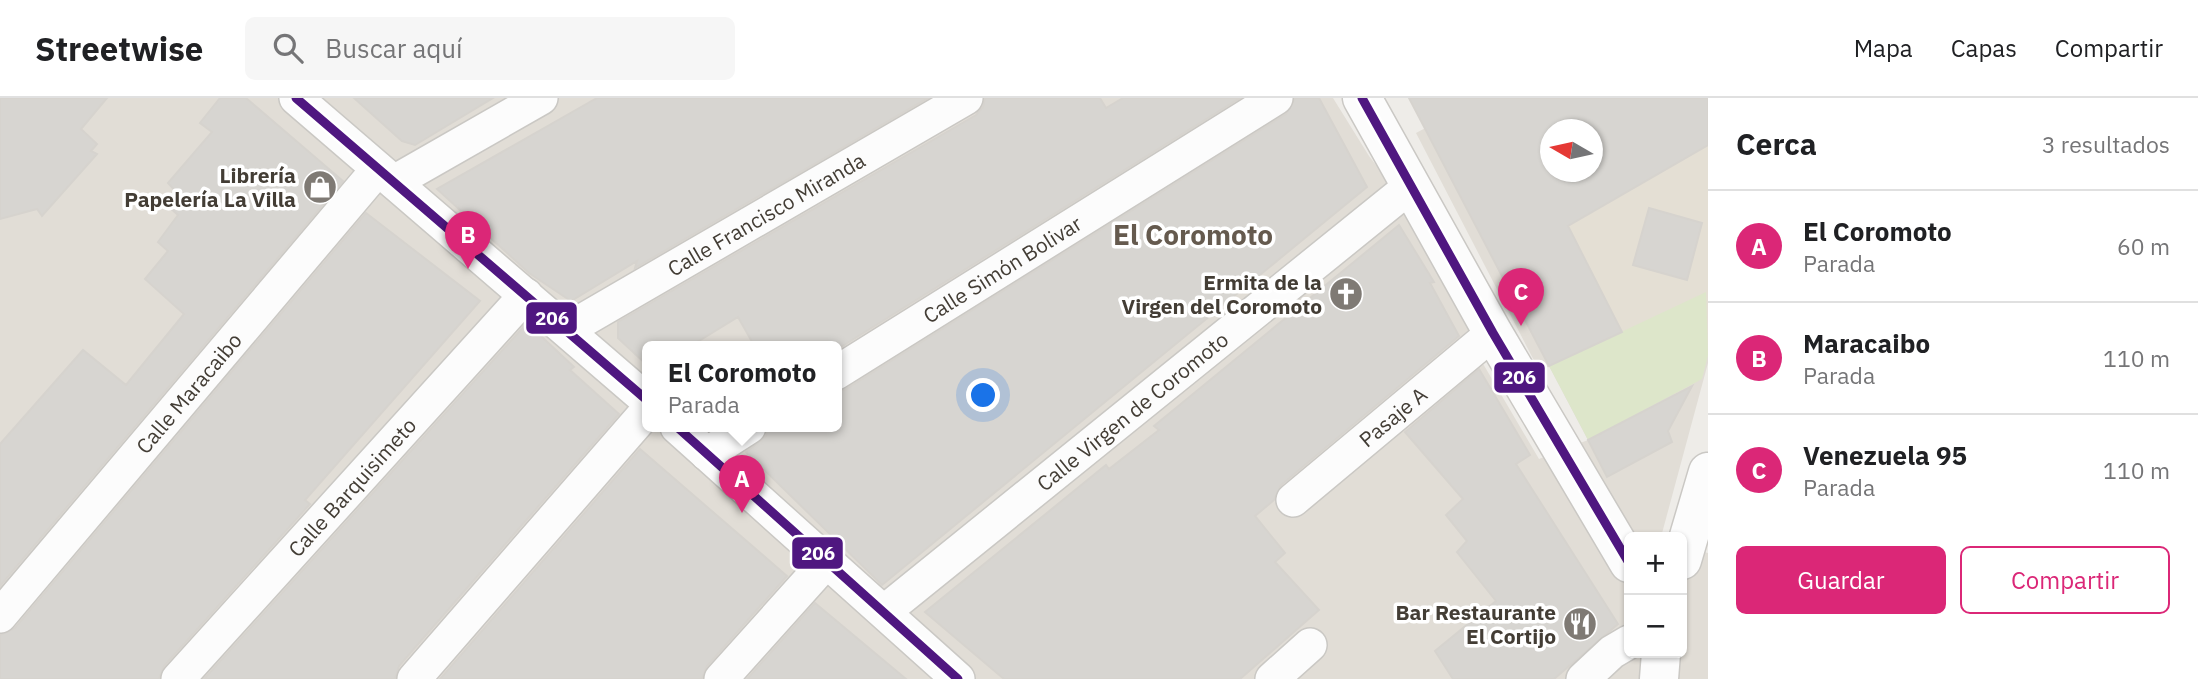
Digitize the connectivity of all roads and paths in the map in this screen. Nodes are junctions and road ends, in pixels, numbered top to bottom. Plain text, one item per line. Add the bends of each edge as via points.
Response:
1 (296, 98) edge
2 (541, 98) edge
3 (966, 98) edge
4 (1276, 98) edge
5 (1362, 98) edge
6 (386, 176) junction
7 (1412, 185) junction
8 (526, 295) junction
9 (568, 330) junction
10 (1493, 333) junction
11 (842, 369) edge
12 (642, 396) edge
13 (642, 417) edge
14 (683, 432) edge
15 (741, 432) edge
16 (707, 454) junction
17 (1708, 472) edge
18 (1293, 500) dead end
19 (1687, 544) edge
20 (1624, 555) edge
21 (826, 562) junction
22 (886, 611) junction
23 (0, 616) edge
24 (1310, 645) dead end
25 (1624, 645) edge
26 (1661, 658) edge
27 (178, 679) edge
28 (414, 679) edge
29 (721, 679) edge
30 (956, 679) edge
31 (1272, 679) edge
32 (1583, 679) edge
33 (1660, 679) edge

1 - 6 street
2 - 6 street
3 - 9 street, Calle Francisco Miranda
4 - 11 street, Calle Simón Bolivar
5 - 7 street
6 - 8 street
6 - 23 street, Calle Maracaibo
7 - 10 street
7 - 22 street, Calle Virgen de Coromoto
8 - 9 street
8 - 27 street, Calle Barquisimeto
9 - 12 street
10 - 18 street, Pasaje A
10 - 20 street
13 - 28 street
14 - 16 street
15 - 16 street
16 - 21 street
17 - 19 street
21 - 22 street
21 - 29 street
22 - 30 street
24 - 31 street
25 - 32 street
26 - 33 street

